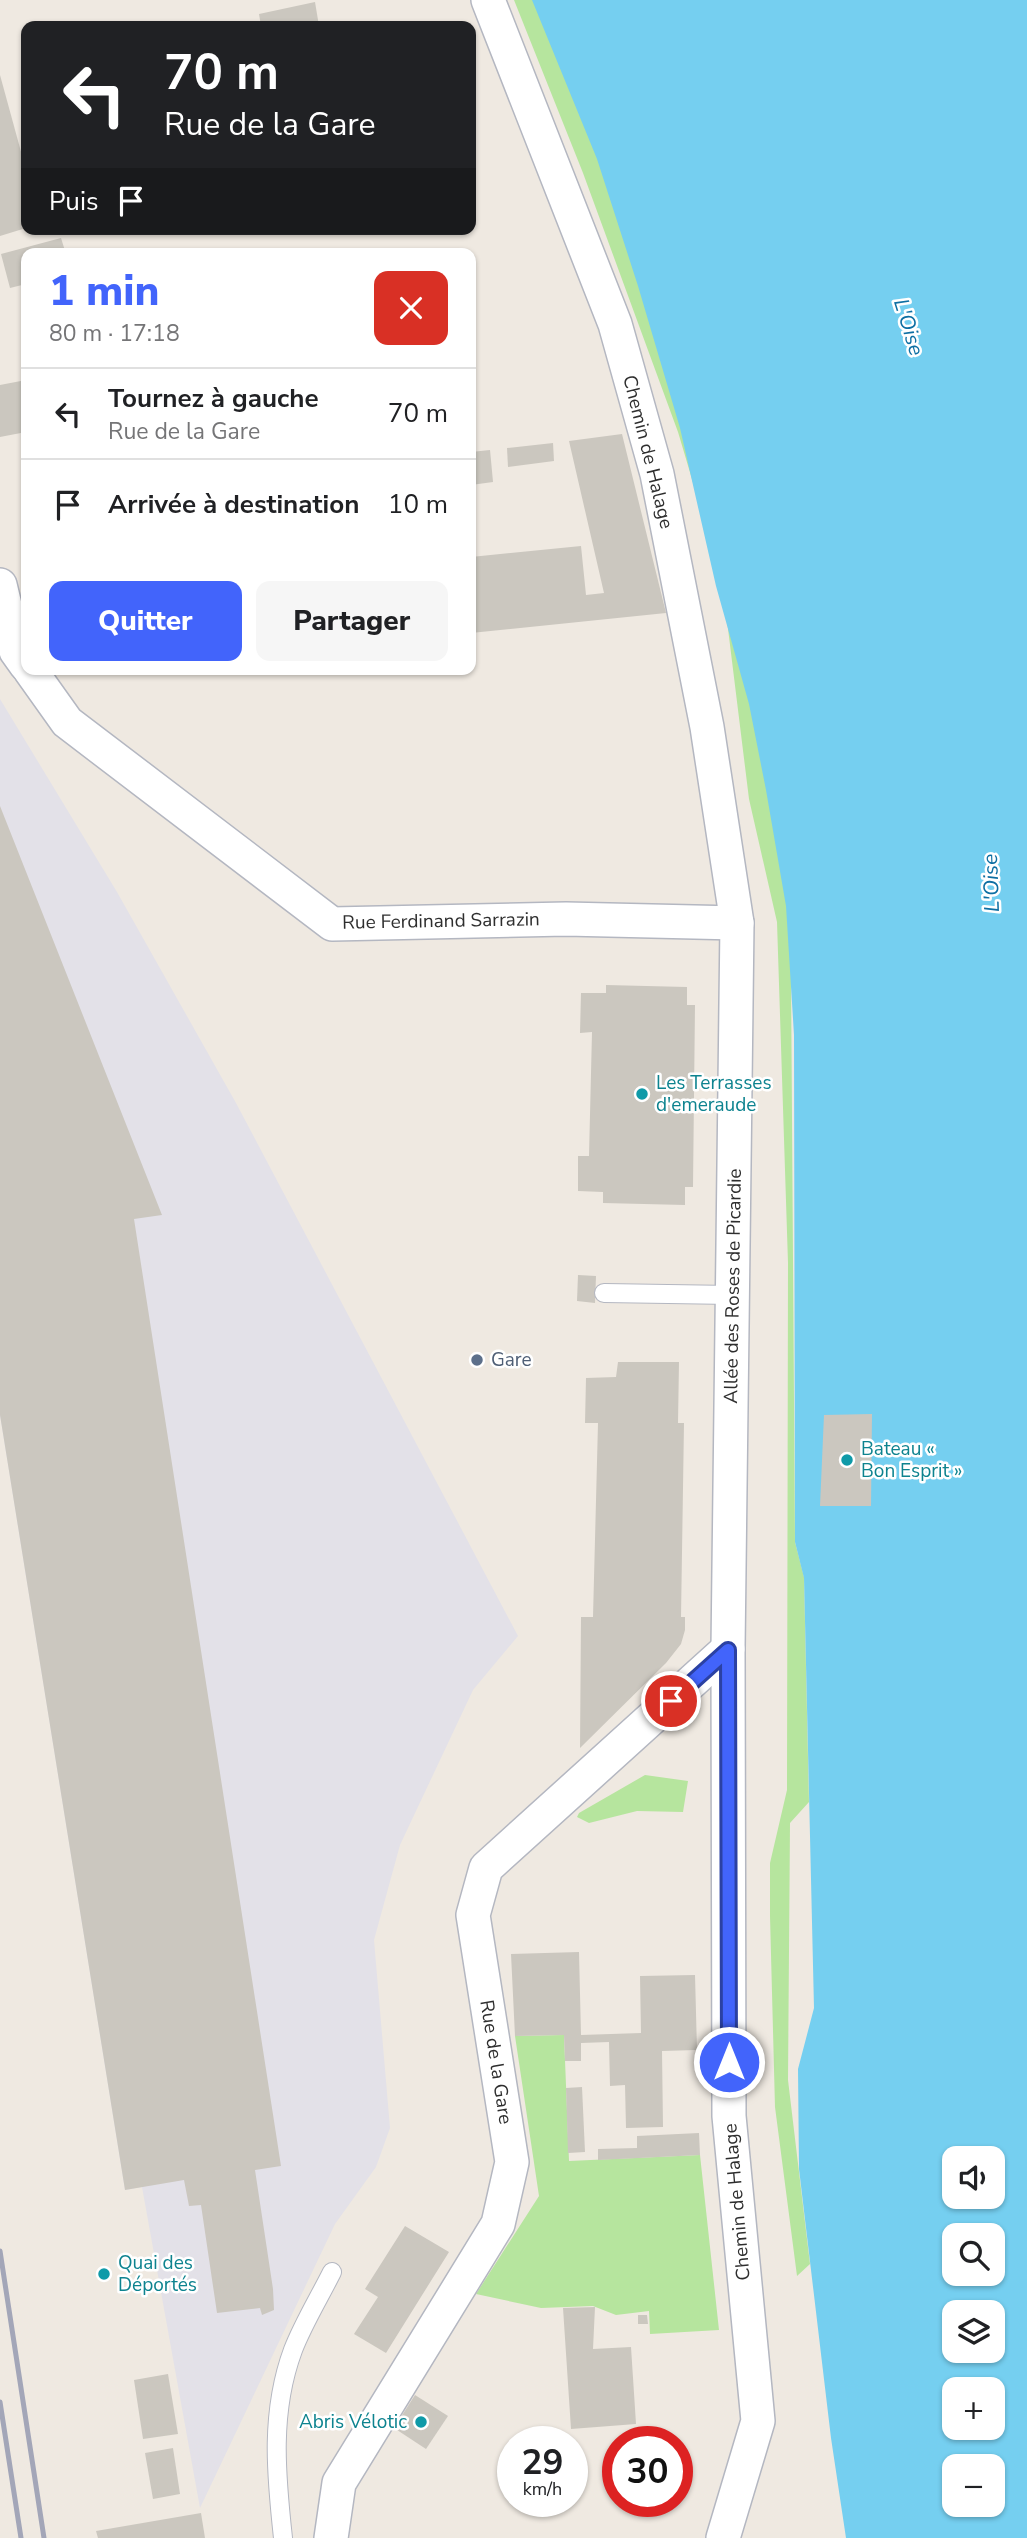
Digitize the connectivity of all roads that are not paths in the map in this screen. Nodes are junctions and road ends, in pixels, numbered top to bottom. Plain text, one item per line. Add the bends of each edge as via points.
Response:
1 (488, 0) edge
2 (0, 585) edge
3 (21, 658) edge
4 (34, 675) edge
5 (737, 923) junction
6 (604, 1293) dead end
7 (732, 1295) junction
8 (728, 1650) junction
9 (332, 2272) dead end
10 (283, 2538) edge
11 (331, 2538) edge
12 (723, 2538) edge

1 - 5 street, Chemin de Halage via 615,324 657,474 705,714
2 - 3 street
4 - 5 street, Rue Ferdinand Sarrazin via 67,722 332,923 566,919
5 - 7 street, Allée des Roses de Picardie
6 - 7 lane
7 - 8 street, Allée des Roses de Picardie
8 - 11 street, Rue de la Gare via 486,1868 474,1915 512,2162 498,2224 339,2483
8 - 12 street, Chemin de Halage via 729,2116 758,2421
9 - 10 lane via 293,2350 277,2410 275,2470

